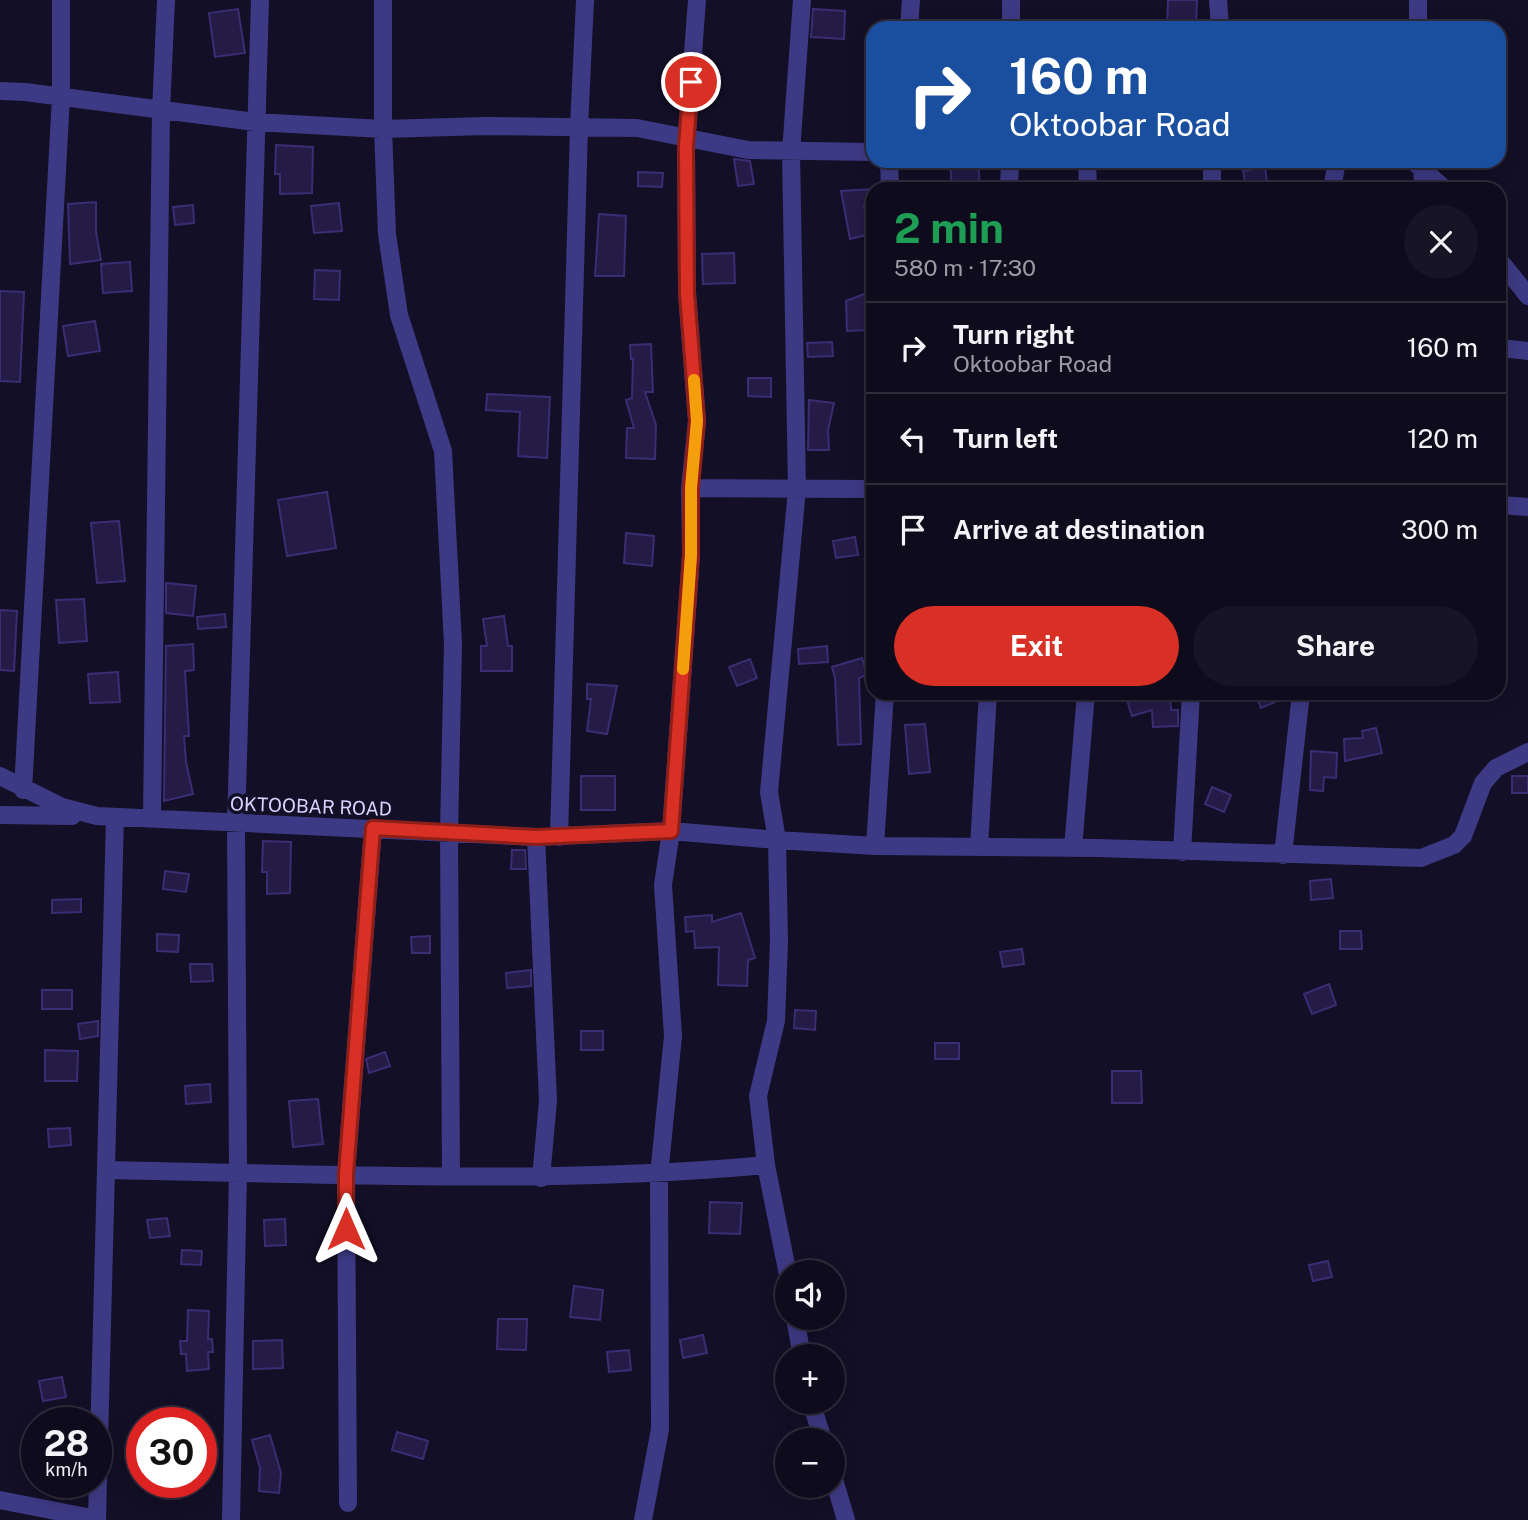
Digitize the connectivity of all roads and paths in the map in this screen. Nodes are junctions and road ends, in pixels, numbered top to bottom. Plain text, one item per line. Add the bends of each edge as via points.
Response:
1 (61, 0) edge
2 (166, 0) edge
3 (260, 0) edge
4 (383, 0) edge
5 (585, 0) edge
6 (697, 0) edge
7 (802, 0) edge
8 (911, 0) edge
9 (1010, 0) edge
10 (1218, 0) edge
11 (1418, 0) edge
12 (910, 21) edge
13 (1011, 21) edge
14 (1220, 21) edge
15 (1418, 21) edge
16 (0, 91) edge
17 (61, 97) junction
18 (161, 111) junction
19 (255, 122) junction
20 (579, 127) junction
21 (383, 129) junction
22 (687, 137) junction
23 (791, 152) junction
24 (866, 152) edge
25 (1424, 168) edge
26 (1438, 182) edge
27 (1506, 268) edge
28 (1528, 296) edge
29 (1506, 349) edge
30 (1528, 351) edge
31 (691, 488) junction
32 (797, 489) junction
33 (866, 489) edge
34 (1506, 505) edge
35 (1528, 507) edge
36 (885, 700) edge
37 (988, 700) edge
38 (1085, 700) edge
39 (1191, 700) edge
40 (1300, 700) edge
41 (1528, 752) edge
42 (0, 776) edge
43 (23, 790) junction
44 (0, 815) edge
45 (97, 816) junction
46 (116, 817) junction
47 (152, 819) junction
48 (236, 825) junction
49 (373, 828) junction
50 (671, 831) junction
51 (449, 832) junction
52 (536, 837) junction
53 (559, 837) junction
54 (777, 840) junction
55 (875, 846) junction
56 (979, 847) junction
57 (1073, 848) junction
58 (1182, 852) junction
59 (1283, 855) junction
60 (766, 1165) junction
61 (106, 1170) junction
62 (238, 1172) junction
63 (346, 1174) junction
64 (659, 1175) junction
65 (451, 1176) junction
66 (541, 1178) junction
67 (785, 1260) edge
68 (840, 1498) edge
69 (0, 1500) edge
70 (348, 1503) dead end
71 (231, 1520) edge
72 (643, 1520) edge
73 (846, 1520) edge

1 - 17 street
2 - 18 street
3 - 19 street
4 - 21 street
5 - 20 street
6 - 22 street
7 - 23 street
8 - 12 street
9 - 13 street
10 - 14 street
11 - 15 street
16 - 17 street
17 - 18 street
17 - 43 street
18 - 19 street
18 - 47 street
19 - 21 street
19 - 48 street
20 - 21 street
20 - 22 street via 637,128
20 - 53 street
21 - 51 street via 387,234 399,315 443,451 453,644
22 - 23 street via 748,150
22 - 31 street via 687,293 697,421
23 - 24 street
23 - 32 street
25 - 26 street
27 - 28 street
29 - 30 street
31 - 32 street
31 - 50 street via 691,555
32 - 33 street
32 - 54 street via 769,792
34 - 35 street
36 - 55 street
37 - 56 street
38 - 57 street
39 - 58 street
40 - 59 street
41 - 59 street, OKTOOBAR ROAD via 1496,768 1483,783 1463,836 1454,845 1421,858
42 - 43 street, OKTOOBAR ROAD
43 - 45 street, OKTOOBAR ROAD
44 - 45 street
45 - 46 street, OKTOOBAR ROAD
46 - 47 street, OKTOOBAR ROAD
46 - 61 street
47 - 48 street, OKTOOBAR ROAD
48 - 49 street, OKTOOBAR ROAD
48 - 62 street
49 - 51 street, OKTOOBAR ROAD
49 - 63 street
50 - 53 street, OKTOOBAR ROAD
50 - 54 street, OKTOOBAR ROAD
50 - 64 street via 663,885 673,1036
51 - 52 street, OKTOOBAR ROAD
51 - 65 street
52 - 53 street, OKTOOBAR ROAD
52 - 66 street via 548,1101
54 - 55 street, OKTOOBAR ROAD
54 - 60 street via 776,1021 758,1096
55 - 56 street, OKTOOBAR ROAD
56 - 57 street, OKTOOBAR ROAD
57 - 58 street, OKTOOBAR ROAD
58 - 59 street, OKTOOBAR ROAD
60 - 64 street
60 - 67 street
61 - 62 street
61 - 69 street via 97,1520
62 - 63 street
62 - 71 street
63 - 65 street
63 - 70 street
64 - 66 street
64 - 72 street via 660,1429
65 - 66 street
68 - 73 street

